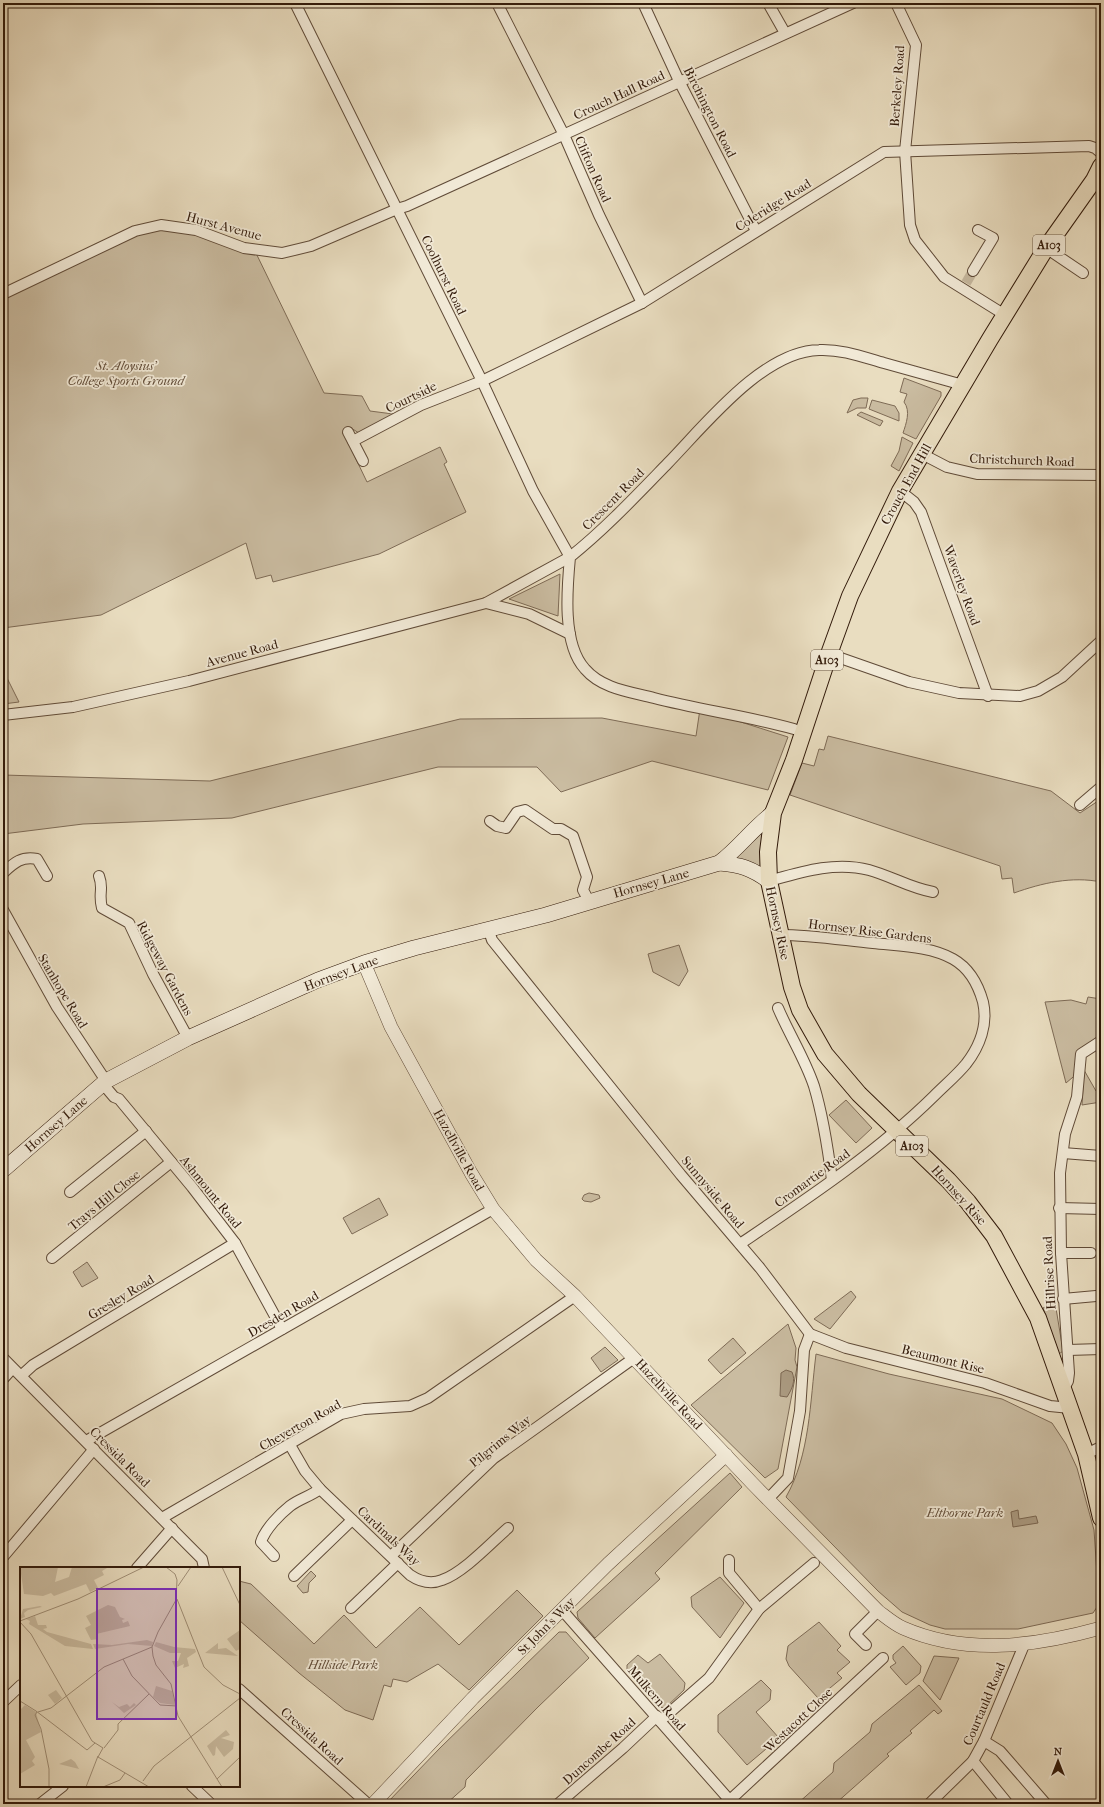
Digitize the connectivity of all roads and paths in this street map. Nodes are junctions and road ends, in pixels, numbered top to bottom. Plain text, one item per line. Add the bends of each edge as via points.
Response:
1 (295, 3) edge
2 (497, 3) edge
3 (643, 3) edge
4 (768, 3) edge
5 (852, 3) edge
6 (896, 3) edge
7 (785, 33) junction
8 (679, 81) junction
9 (564, 135) junction
10 (905, 151) junction
11 (1101, 153) edge
12 (1101, 166) edge
13 (397, 209) junction
14 (978, 230) dead end
15 (756, 231) junction
16 (1046, 248) junction
17 (973, 271) tunnel mouth
18 (1083, 273) dead end
19 (3, 294) edge
20 (642, 303) junction
21 (1005, 315) junction
22 (482, 381) junction
23 (963, 385) junction
24 (348, 432) dead end
25 (353, 441) junction
26 (922, 454) junction
27 (362, 461) dead end
28 (1101, 475) edge
29 (900, 491) junction
30 (570, 557) junction
31 (486, 603) junction
32 (570, 634) junction
33 (1101, 640) edge
34 (829, 654) junction
35 (988, 696) junction
36 (3, 715) edge
37 (794, 729) dead end
38 (1101, 787) edge
39 (1080, 805) dead end
40 (773, 813) junction
41 (490, 821) dead end
42 (770, 831) junction
43 (743, 842) junction
44 (719, 863) junction
45 (3, 873) edge
46 (48, 876) dead end
47 (99, 876) dead end
48 (769, 880) junction
49 (933, 892) dead end
50 (590, 901) junction
51 (3, 910) edge
52 (488, 928) junction
53 (780, 935) junction
54 (364, 963) junction
55 (778, 1008) dead end
56 (188, 1038) junction
57 (1101, 1041) edge
58 (104, 1083) junction
59 (146, 1131) junction
60 (897, 1132) junction
61 (1060, 1150) junction
62 (1101, 1156) edge
63 (171, 1162) junction
64 (3, 1170) edge
65 (832, 1180) junction
66 (70, 1192) dead end
67 (1060, 1208) junction
68 (493, 1209) junction
69 (1101, 1209) edge
70 (236, 1243) junction
71 (740, 1244) junction
72 (1061, 1253) junction
73 (1091, 1253) dead end
74 (52, 1258) dead end
75 (575, 1296) junction
76 (1096, 1296) dead end
77 (1063, 1299) junction
78 (282, 1329) junction
79 (810, 1334) junction
80 (1101, 1349) edge
81 (1068, 1350) junction
82 (3, 1358) edge
83 (634, 1358) junction
84 (12, 1369) junction
85 (22, 1375) junction
86 (3, 1380) edge
87 (1063, 1390) junction
88 (1070, 1408) junction
89 (86, 1441) junction
90 (290, 1445) junction
91 (1101, 1447) edge
92 (94, 1449) junction
93 (1086, 1454) junction
94 (726, 1455) junction
95 (320, 1489) junction
96 (768, 1499) junction
97 (162, 1518) junction
98 (1101, 1518) edge
99 (352, 1520) junction
100 (172, 1528) junction
101 (508, 1528) dead end
102 (274, 1556) dead end
103 (3, 1557) edge
104 (395, 1560) junction
105 (729, 1560) dead end
106 (814, 1563) dead end
107 (138, 1567) edge
108 (204, 1567) edge
109 (294, 1576) dead end
110 (351, 1608) dead end
111 (759, 1609) junction
112 (562, 1610) junction
113 (878, 1611) junction
114 (1101, 1628) edge
115 (866, 1645) dead end
116 (1024, 1645) junction
117 (883, 1658) dead end
118 (20, 1686) edge
119 (240, 1690) edge
120 (3, 1702) edge
121 (659, 1718) junction
122 (984, 1741) junction
123 (973, 1761) junction
124 (62, 1787) edge
125 (193, 1787) edge
126 (731, 1803) edge
127 (40, 1804) edge
128 (211, 1804) edge
129 (368, 1804) edge
130 (372, 1804) edge
131 (558, 1804) edge
132 (929, 1804) edge
133 (1008, 1804) edge
134 (1046, 1804) edge

1 - 13 street, Coolhurst Road
2 - 9 street, Clifton Road
3 - 8 street, Birchington Road
4 - 7 street
5 - 7 street, Crouch Hall Road
6 - 10 street, Berkeley Road via 916,45
7 - 8 street, Crouch Hall Road
8 - 9 street, Crouch Hall Road
8 - 15 street, Birchington Road
9 - 13 street, Crouch Hall Road
9 - 20 street, Clifton Road
10 - 11 street, Coleridge Road via 1082,146 1095,148
10 - 15 street, Coleridge Road via 884,152
10 - 21 street, Berkeley Road via 910,225 915,240 944,277 965,287
12 - 16 main road, Crouch End Hill / A103
13 - 19 street, Hurst Avenue via 311,246 282,253 244,248 196,230 161,225 135,231
13 - 22 street, Coolhurst Road
14 - 17 street via 993,238
15 - 20 street, Coleridge Road
16 - 18 street
16 - 21 main road, Crouch End Hill / A103
20 - 22 street, Coleridge Road
21 - 23 main road, Crouch End Hill / A103
22 - 25 street, Courtside via 421,405
22 - 30 street, Coolhurst Road via 533,491
23 - 26 main road, Crouch End Hill / A103
23 - 30 street, Crescent Road via 844,351 818,350 790,356 751,380 599,534
24 - 25 street
25 - 27 street
26 - 28 street, Christchurch Road via 947,467 977,474
26 - 29 main road, Crouch End Hill / A103
29 - 34 main road, Crouch End Hill / A103 via 850,596
29 - 35 street, Waverley Road via 911,498 921,512
30 - 31 street, Avenue Road
30 - 32 street via 567,599
31 - 32 street, Avenue Road via 529,614
31 - 36 street, Avenue Road via 189,681 73,707
32 - 37 street via 585,669 616,689
33 - 35 street via 1062,677 1038,691 1020,696
34 - 35 street via 909,682 959,693
34 - 40 main road, Crouch End Hill / A103 via 794,760
38 - 39 street
40 - 42 main road, Crouch End Hill / A103
40 - 43 main road, Hornsey Lane
41 - 50 street via 506,828 517,812 524,810 553,829 561,829 573,836 587,877 583,890
42 - 43 main road, Hornsey Lane via 759,833
42 - 48 main road, Hornsey Rise / A103
43 - 44 main road, Hornsey Lane
44 - 48 main road, Hornsey Lane via 738,864 754,870
44 - 50 main road, Hornsey Lane
45 - 46 street via 16,861 28,857 37,859
47 - 56 street, Ridgeway Gardens via 103,884 99,897 102,908 129,923
48 - 49 street via 817,868 849,867 867,870 916,889
48 - 53 main road, Hornsey Rise / A103
50 - 52 main road, Hornsey Lane via 546,915
51 - 58 street, Stanhope Road via 57,1007
52 - 54 main road, Hornsey Lane
52 - 71 street, Sunnyside Road via 492,940 681,1175
53 - 60 main road, Hornsey Rise / A103 via 800,1010 825,1054 859,1094
53 - 60 street, Hornsey Rise Gardens via 803,935 923,949 952,958 964,967 979,986 985,1011 983,1032 976,1050 966,1064
54 - 56 main road, Hornsey Lane via 318,980
54 - 68 street, Hazellville Road via 391,1027
55 - 65 street via 814,1086
56 - 58 main road, Hornsey Lane
57 - 61 street, Hillrise Road via 1081,1054 1077,1098
58 - 59 street, Ashmount Road
58 - 64 main road, Hornsey Lane
59 - 63 street, Ashmount Road
59 - 66 street
60 - 65 street, Cromartie Road
60 - 87 main road, Hornsey Rise / A103 via 948,1180 994,1236 1038,1318
61 - 62 street
61 - 67 street, Hillrise Road
63 - 70 street, Ashmount Road
63 - 74 street, Trays Hill Close
65 - 71 street, Cromartie Road
67 - 69 street
67 - 72 street, Hillrise Road
68 - 75 street, Hazellville Road via 536,1260
68 - 78 street, Dresden Road
70 - 78 street, Ashmount Road
70 - 85 street, Gresley Road via 33,1365
71 - 79 street, Sunnyside Road
72 - 73 street
72 - 77 street, Hillrise Road
75 - 83 street, Hazellville Road
75 - 90 street, Cheverton Road via 428,1398 410,1406 364,1409 341,1414
76 - 77 street
77 - 81 street, Hillrise Road
78 - 89 street, Dresden Road
79 - 88 street, Beaumont Rise via 846,1348 985,1383 1050,1406
79 - 96 street via 804,1350 800,1411 788,1478
80 - 81 street
81 - 87 street, Hillrise Road via 1069,1373
82 - 84 street, Cressida Road
83 - 94 street, Hazellville Road
83 - 104 street, Pilgrims Way via 494,1458
84 - 85 street, Cressida Road
84 - 86 street
85 - 89 street, Cressida Road
87 - 88 main road, Hornsey Rise / A103
88 - 93 main road, Hornsey Rise / A103
89 - 92 street, Cressida Road
90 - 95 street, Cardinals Way via 305,1471
90 - 97 street, Cheverton Road
91 - 93 street
92 - 97 street, Cressida Road
92 - 103 street
93 - 98 main road, Hornsey Rise / A103
94 - 96 street, Hazellville Road
94 - 112 street, St John's Way
95 - 99 street, Cardinals Way
95 - 102 street via 291,1506 263,1535 261,1542
96 - 113 street, Hazellville Road
97 - 100 street, Cressida Road
99 - 104 street, Cardinals Way
99 - 109 street
100 - 107 street
100 - 108 street, Cressida Road via 202,1560
101 - 104 street, Cardinals Way via 471,1562 442,1580 418,1580
104 - 110 street, Pilgrims Way
105 - 111 street via 729,1573
106 - 111 street, Duncombe Road
111 - 121 street, Duncombe Road via 709,1678
112 - 121 street, Mulkern Road
112 - 130 street, St John's Way via 473,1698
113 - 115 street via 855,1634
113 - 116 street, Hazellville Road via 902,1628 936,1640 951,1643
114 - 116 street, Hazellville Road
116 - 122 street, Courtauld Road
117 - 126 street, Westacott Close
118 - 120 street
119 - 129 street, Cressida Road
121 - 126 street, Mulkern Road
121 - 131 street, Duncombe Road
122 - 123 street, Courtauld Road
122 - 134 street via 1000,1752
123 - 132 street, Courtauld Road
123 - 133 street
124 - 127 street
125 - 128 street

